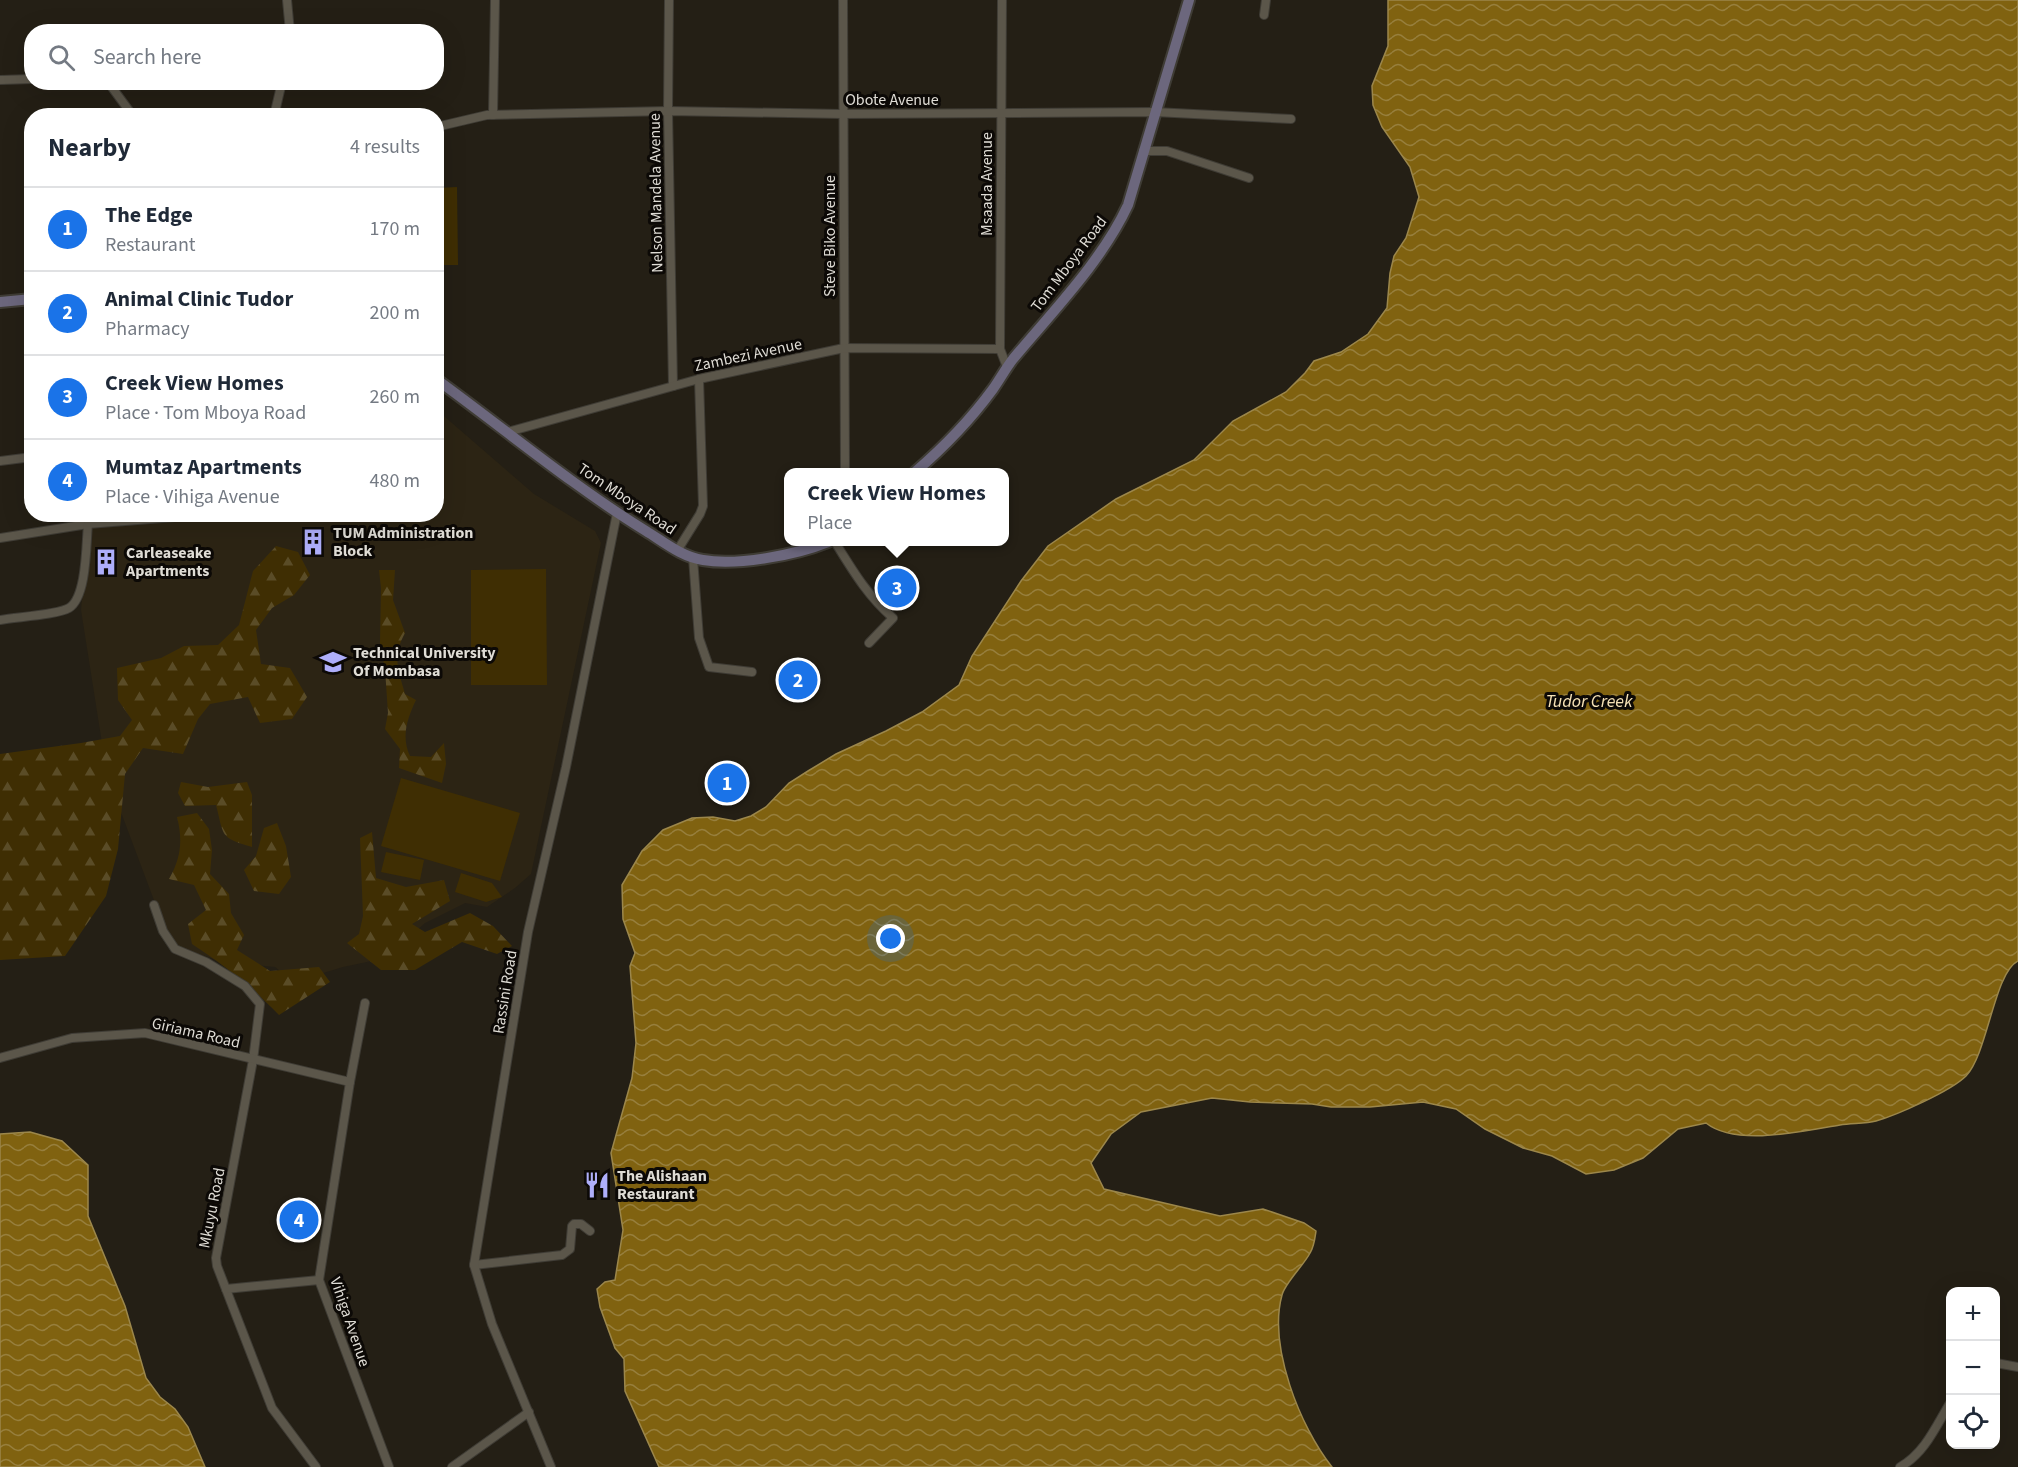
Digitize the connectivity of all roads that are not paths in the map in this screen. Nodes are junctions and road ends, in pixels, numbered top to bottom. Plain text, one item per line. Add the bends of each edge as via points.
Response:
1 (287, 0) edge
2 (495, 0) edge
3 (669, 0) edge
4 (843, 0) edge
5 (1002, 0) edge
6 (1189, 0) edge
7 (1266, 0) edge
8 (1264, 15) dead end
9 (289, 24) edge
10 (24, 79) edge
11 (0, 80) edge
12 (114, 90) edge
13 (280, 90) edge
14 (127, 108) edge
15 (276, 108) edge
16 (668, 111) junction
17 (1155, 112) junction
18 (1000, 113) junction
19 (842, 114) junction
20 (493, 116) junction
21 (1291, 119) dead end
22 (444, 125) edge
23 (1143, 151) junction
24 (1249, 178) dead end
25 (24, 300) edge
26 (0, 302) edge
27 (844, 348) junction
28 (1000, 349) junction
29 (1006, 367) junction
30 (699, 379) junction
31 (444, 385) edge
32 (673, 386) junction
33 (508, 432) junction
34 (24, 458) edge
35 (0, 461) edge
36 (845, 468) edge
37 (919, 468) edge
38 (617, 513) junction
39 (113, 522) edge
40 (88, 524) junction
41 (0, 538) edge
42 (816, 546) edge
43 (838, 546) edge
44 (677, 551) junction
45 (693, 558) junction
46 (0, 620) edge
47 (869, 643) dead end
48 (752, 672) dead end
49 (154, 905) dead end
50 (365, 1003) dead end
51 (0, 1058) edge
52 (253, 1060) junction
53 (350, 1082) junction
54 (590, 1231) dead end
55 (474, 1265) junction
56 (319, 1280) junction
57 (225, 1289) junction
58 (2000, 1364) edge
59 (2018, 1367) edge
60 (1946, 1410) edge
61 (529, 1412) junction
62 (316, 1467) edge
63 (389, 1467) edge
64 (452, 1467) edge
65 (551, 1467) edge
66 (1900, 1467) edge

1 - 9 street
2 - 20 street
3 - 16 street, Nelson Mandela Avenue
4 - 19 street, Steve Biko Avenue
5 - 18 street, Msaada Avenue
6 - 17 main road, Tom Mboya Road
7 - 8 street
10 - 11 street
12 - 14 street
13 - 15 street
16 - 19 street, Obote Avenue
16 - 20 street, Obote Avenue
16 - 32 street, Nelson Mandela Avenue
17 - 18 street, Obote Avenue
17 - 21 street, Obote Avenue
17 - 23 main road, Tom Mboya Road
18 - 19 street, Obote Avenue
18 - 28 street, Msaada Avenue
19 - 27 street, Steve Biko Avenue
20 - 22 street, Obote Avenue
23 - 24 street via 1167,152
23 - 29 main road, Tom Mboya Road via 1128,205 1101,251
25 - 26 main road
27 - 28 street, Zambezi Avenue
27 - 30 street, Zambezi Avenue
27 - 36 street, Steve Biko Avenue
28 - 29 street, Msaada Avenue
29 - 37 main road, Tom Mboya Road via 964,424
30 - 32 street, Zambezi Avenue
30 - 44 street via 703,506
31 - 33 main road, Tom Mboya Road
32 - 33 street, Zambezi Avenue
33 - 38 main road, Tom Mboya Road
34 - 35 street
38 - 44 main road, Tom Mboya Road
38 - 55 street, Rassini Road via 528,932
39 - 40 street
40 - 41 street
40 - 46 street via 81,587 75,603 64,610
42 - 45 main road, Tom Mboya Road via 724,562
43 - 47 street via 864,588 893,618
44 - 45 main road, Tom Mboya Road
45 - 48 street via 699,638 710,667
49 - 52 street, Mkuyu Road via 163,931 175,949 245,986 260,1004
50 - 53 street, Vihiga Avenue
51 - 52 street, Giriama Road via 72,1038 145,1033
52 - 53 street, Giriama Road
52 - 57 street, Mkuyu Road via 216,1258
53 - 56 street, Vihiga Avenue
54 - 55 street via 574,1224 570,1249 562,1255
55 - 61 street, Rassini Road via 492,1324
56 - 57 street
56 - 63 street, Vihiga Avenue
57 - 62 street, Mkuyu Road via 272,1408
58 - 59 street
60 - 66 street via 1929,1440
61 - 64 street
61 - 65 street, Rassini Road

